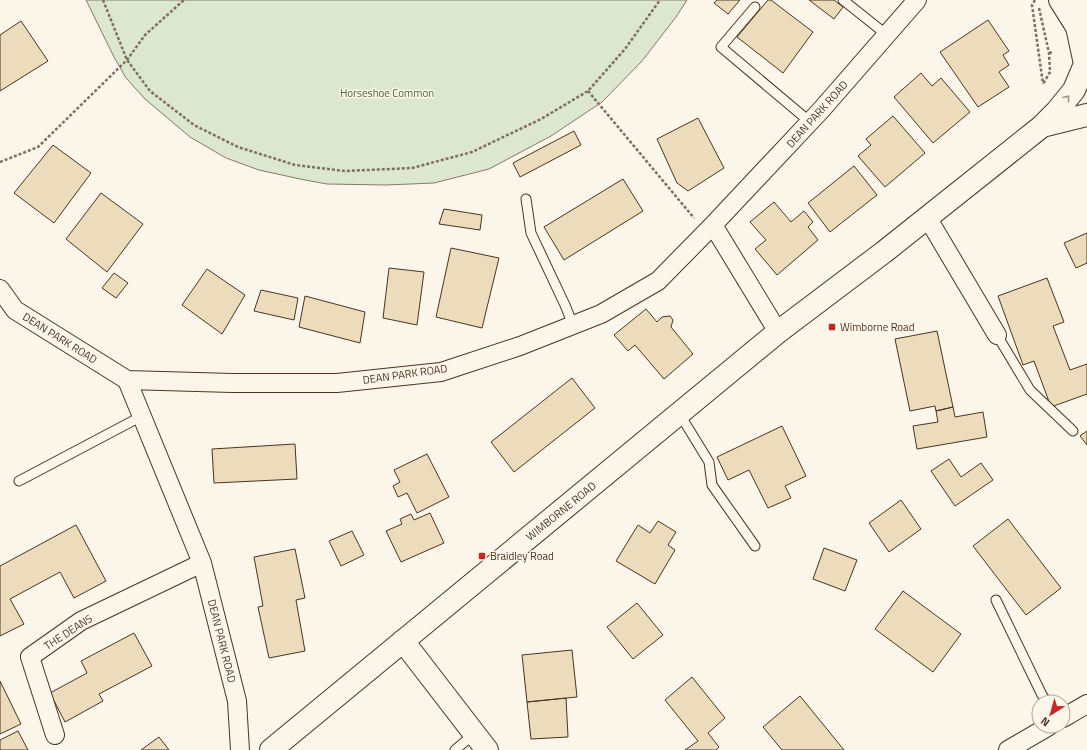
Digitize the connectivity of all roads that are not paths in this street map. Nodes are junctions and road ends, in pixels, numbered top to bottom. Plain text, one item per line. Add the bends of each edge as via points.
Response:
1 (843, 0) edge
2 (917, 0) edge
3 (1060, 0) edge
4 (1082, 0) edge
5 (755, 7) dead end
6 (1077, 27) junction
7 (887, 35) junction
8 (1086, 66) edge
9 (1087, 115) edge
10 (810, 122) junction
11 (1041, 127) junction
12 (526, 198) dead end
13 (927, 217) junction
14 (710, 228) junction
15 (0, 289) edge
16 (573, 325) junction
17 (778, 332) junction
18 (997, 335) joint
19 (127, 380) junction
20 (679, 413) junction
21 (142, 416) junction
22 (1072, 431) dead end
23 (19, 481) dead end
24 (755, 546) dead end
25 (202, 564) junction
26 (996, 600) dead end
27 (402, 641) junction
28 (1042, 694) edge
29 (1087, 704) edge
30 (1071, 713) edge
31 (1035, 734) edge
32 (56, 735) dead end
33 (480, 742) edge
34 (240, 750) edge
35 (271, 750) edge
36 (455, 750) edge
37 (1008, 750) edge

1 - 7 lane
2 - 7 street, DEAN PARK ROAD
3 - 6 main road
4 - 6 main road
5 - 10 lane via 721,47
6 - 8 main road
7 - 10 street, DEAN PARK ROAD
11 -> 8 main road, WIMBORNE ROAD via 1074,90
9 - 11 main road, WIMBORNE ROAD
10 - 14 street, DEAN PARK ROAD
11 - 13 main road, WIMBORNE ROAD
12 - 16 lane via 531,233
13 - 17 main road, WIMBORNE ROAD
13 - 18 street
14 - 16 street, DEAN PARK ROAD via 658,281 601,314
14 - 17 street
15 - 19 street, DEAN PARK ROAD via 15,310
16 - 19 street, DEAN PARK ROAD via 520,346 441,372 337,383 232,384
17 - 20 main road, WIMBORNE ROAD
18 - 22 lane via 1030,390
19 - 21 street, DEAN PARK ROAD
20 - 24 lane via 709,462 712,485
20 - 27 main road, WIMBORNE ROAD
21 - 23 lane
21 - 25 street, DEAN PARK ROAD
25 - 32 street, THE DEANS via 80,621 30,657
25 - 34 street, DEAN PARK ROAD via 237,701
26 - 28 lane
27 - 33 main road
27 - 35 main road, WIMBORNE ROAD
29 - 30 street
31 - 37 street
33 - 36 lane

